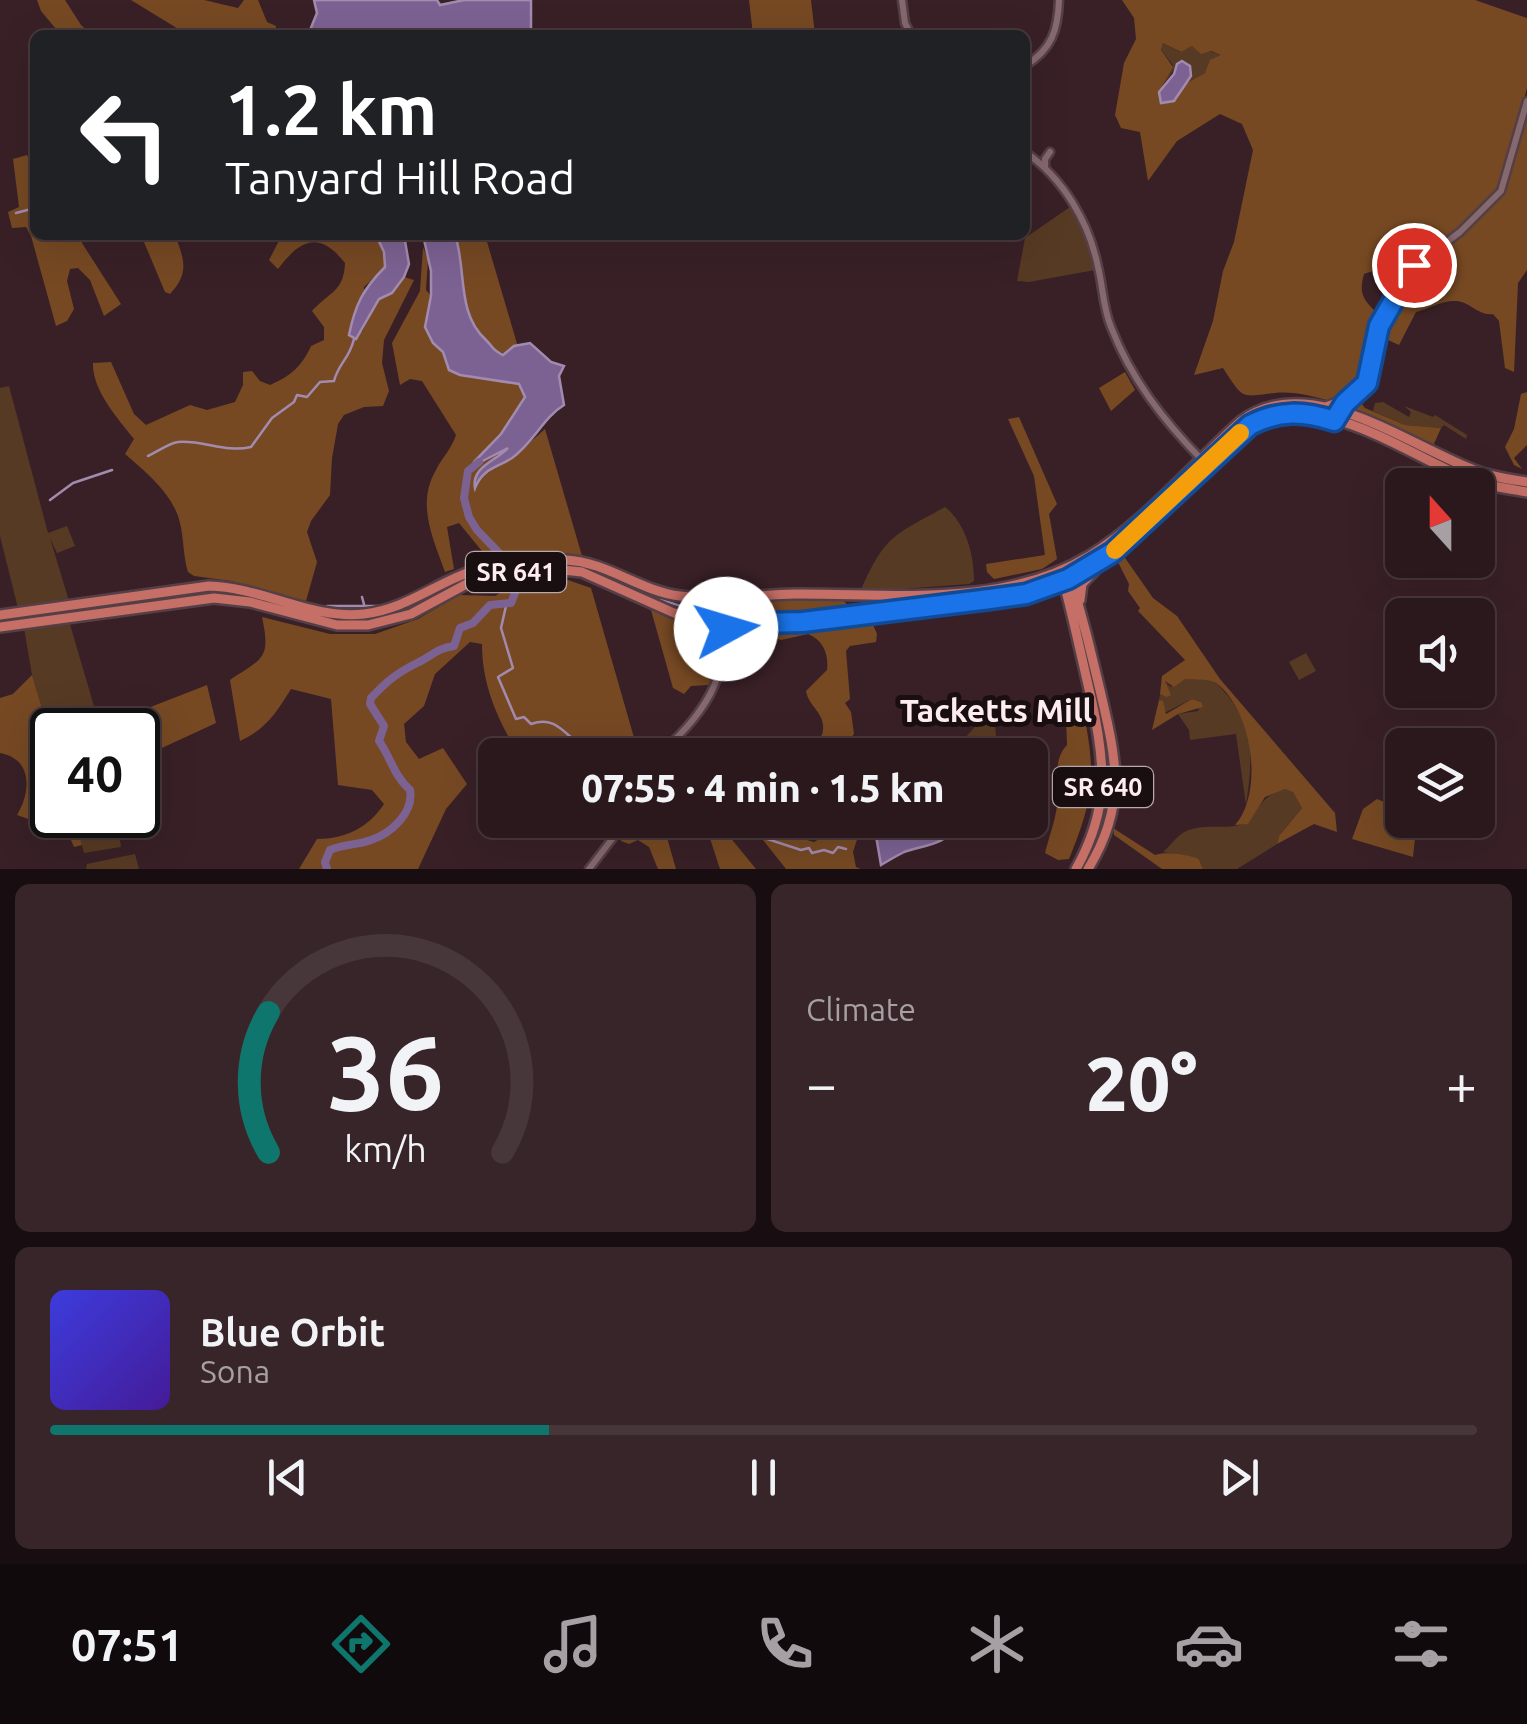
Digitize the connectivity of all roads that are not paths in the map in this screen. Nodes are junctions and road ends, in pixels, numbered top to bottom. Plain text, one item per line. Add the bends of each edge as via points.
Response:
1 (902, 0) edge
2 (1059, 0) edge
3 (909, 30) edge
4 (1030, 63) edge
5 (1527, 101) edge
6 (1050, 152) dead end
7 (1030, 155) edge
8 (1045, 170) junction
9 (1350, 398) junction
10 (1324, 408) junction
11 (1336, 417) junction
12 (1203, 462) junction
13 (1527, 482) edge
14 (1527, 492) edge
15 (1113, 552) junction
16 (1067, 574) junction
17 (1036, 591) junction
18 (726, 598) junction
19 (880, 598) junction
20 (1075, 608) junction
21 (882, 613) junction
22 (0, 616) edge
23 (726, 624) junction
24 (0, 627) edge
25 (677, 738) edge
26 (612, 838) edge
27 (589, 869) edge
28 (1076, 869) edge
29 (1088, 869) edge

1 - 3 street
2 - 4 street via 1052,41
5 - 9 street via 1498,196 1411,269 1379,326 1369,379
6 - 8 street
7 - 8 street
8 - 12 street via 1090,237 1120,347 1151,403
9 - 10 main road
9 - 11 street
10 - 11 main road, SR 641
10 - 12 main road, SR 641 via 1291,403 1261,409 1241,420
11 - 12 main road, SR 641 via 1266,418
11 - 13 main road, SR 641 via 1378,425 1476,471
11 - 14 main road, SR 641 via 1465,478
12 - 15 main road, SR 641
12 - 16 main road, SR 641
15 - 16 main road, SR 641
15 - 20 main road via 1084,582
16 - 17 main road, SR 641
16 - 19 main road, SR 641
16 - 20 main road, SR 640
17 - 20 main road via 1058,593
17 - 21 main road, SR 641
18 - 19 main road, SR 641
18 - 22 main road, SR 641 via 667,594 592,565 550,560 468,572 409,602 366,614 330,613 209,586
18 - 23 street
19 - 21 main road
20 - 28 main road, SR 640 via 1104,763 1100,811
20 - 29 main road, SR 640 via 1112,734 1116,776 1110,820
21 - 23 main road, SR 641
23 - 24 main road, SR 641 via 674,612 582,572 544,568 474,580 411,614 368,625 337,626 214,598
23 - 25 street via 711,696
26 - 27 street

